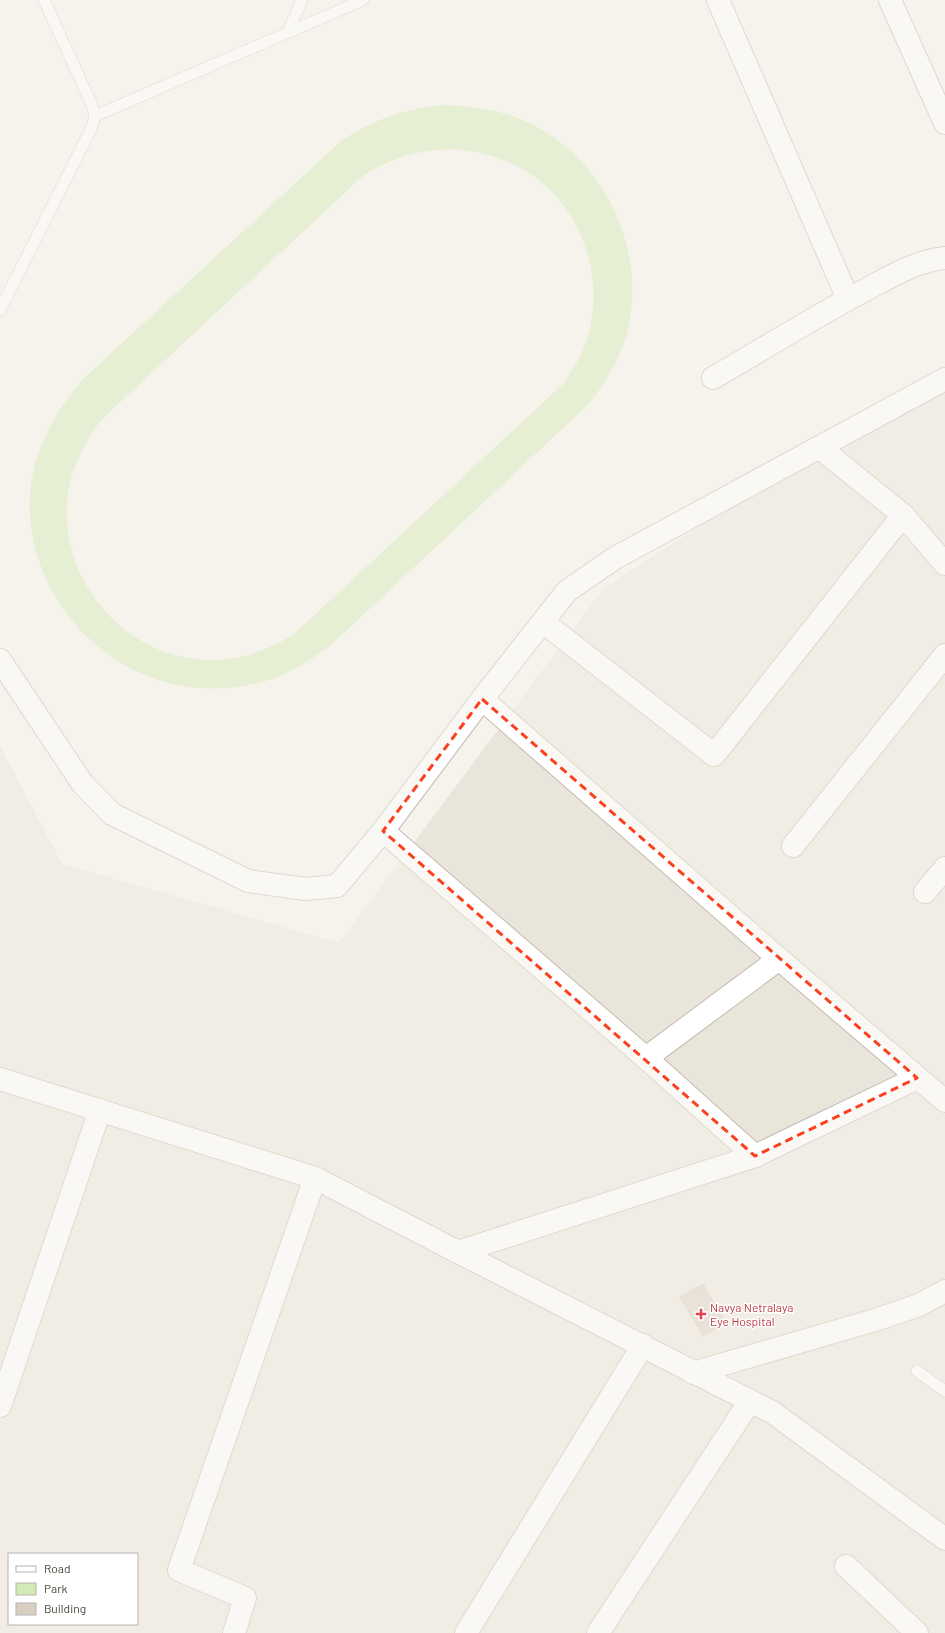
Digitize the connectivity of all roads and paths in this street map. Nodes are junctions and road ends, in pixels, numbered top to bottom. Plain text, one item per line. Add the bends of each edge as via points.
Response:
1 (44, 0) edge
2 (302, 0) edge
3 (363, 0) edge
4 (718, 0) edge
5 (890, 0) edge
6 (288, 32) junction
7 (95, 116) junction
8 (945, 123) edge
9 (945, 258) edge
10 (848, 299) junction
11 (0, 310) edge
12 (713, 378) dead end
13 (945, 378) edge
14 (819, 447) junction
15 (903, 515) junction
16 (945, 564) edge
17 (543, 622) junction
18 (945, 655) edge
19 (0, 660) edge
20 (482, 699) junction
21 (383, 831) junction
22 (793, 846) dead end
23 (945, 868) edge
24 (925, 892) dead end
25 (779, 959) junction
26 (646, 1058) junction
27 (917, 1078) junction
28 (0, 1079) edge
29 (945, 1101) edge
30 (100, 1110) junction
31 (755, 1156) junction
32 (315, 1178) junction
33 (458, 1252) junction
34 (945, 1292) edge
35 (643, 1346) junction
36 (917, 1371) dead end
37 (693, 1372) junction
38 (945, 1390) edge
39 (750, 1401) junction
40 (0, 1406) edge
41 (945, 1539) edge
42 (846, 1566) dead end
43 (234, 1633) edge
44 (466, 1633) edge
45 (598, 1633) edge
46 (917, 1633) edge

1 - 7 lane
2 - 6 lane
3 - 6 lane
4 - 10 street
5 - 8 street
6 - 7 lane
7 - 11 lane via 91,129
9 - 10 street via 917,264
10 - 12 street
13 - 14 street
14 - 15 street
14 - 17 street via 615,558 567,591
15 - 16 street
15 - 17 street via 714,755
17 - 20 street
18 - 22 street
19 - 21 street via 82,783 112,814 248,881 305,889 337,886
20 - 21 street
20 - 25 street
21 - 26 street
23 - 24 street
25 - 26 street
25 - 27 street
26 - 31 street
27 - 29 street
27 - 31 street
28 - 30 street
30 - 32 street
30 - 40 street
31 - 33 street
32 - 33 street
32 - 43 street via 179,1570 245,1598
33 - 35 street
34 - 37 street via 919,1305 875,1320
35 - 37 street
35 - 44 street
36 - 38 lane
37 - 39 street
39 - 41 street via 772,1412
39 - 45 street
42 - 46 street

